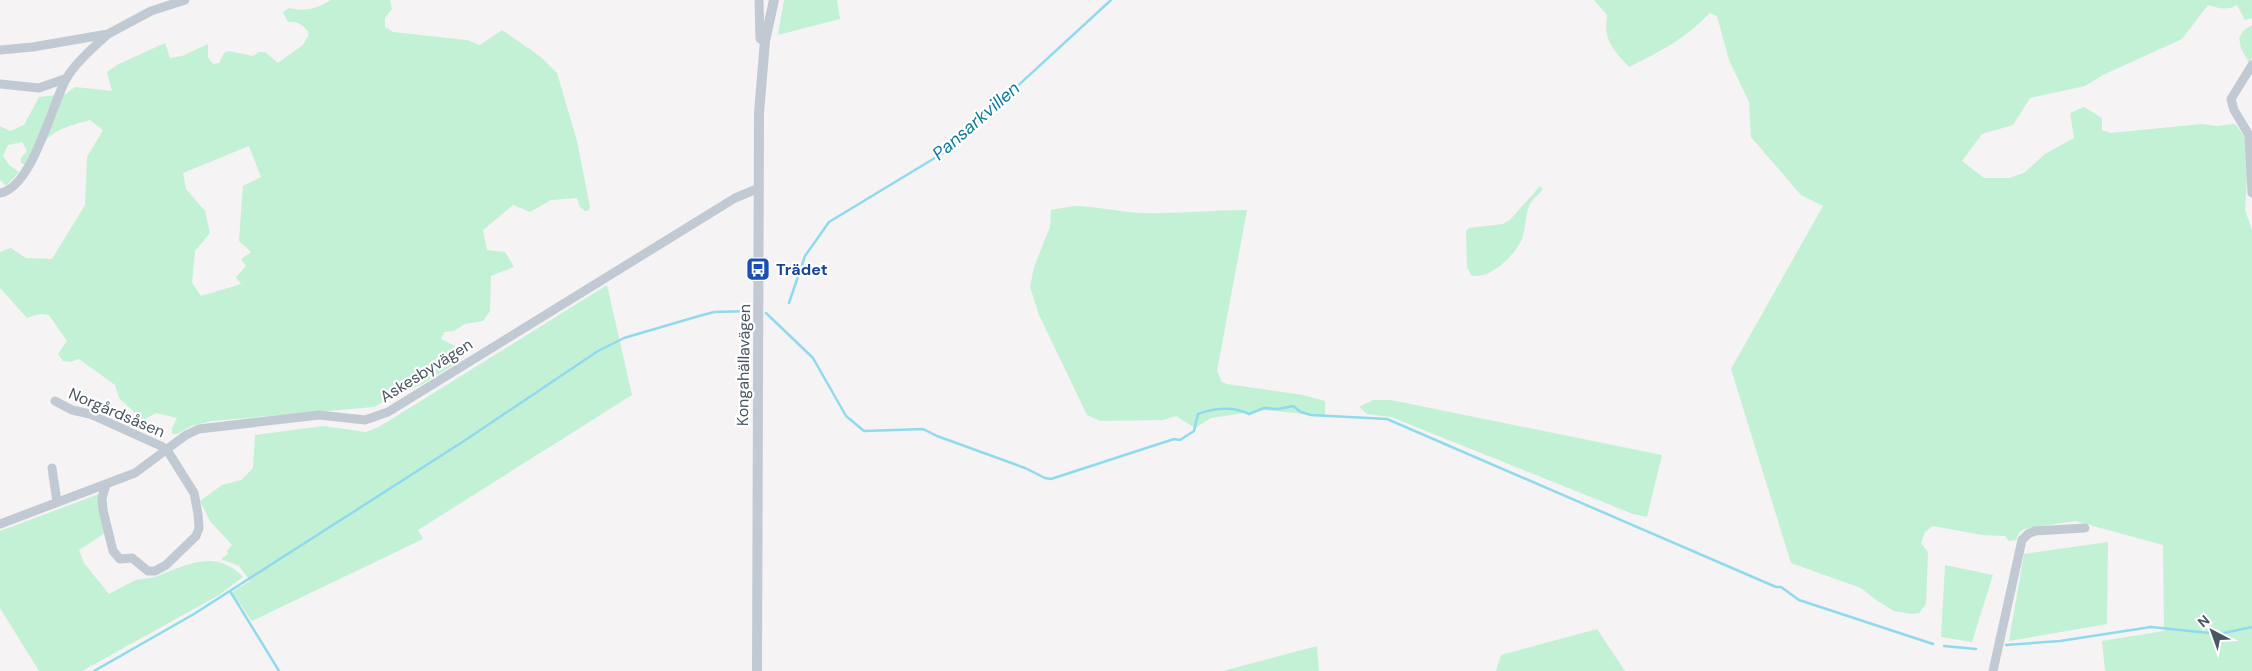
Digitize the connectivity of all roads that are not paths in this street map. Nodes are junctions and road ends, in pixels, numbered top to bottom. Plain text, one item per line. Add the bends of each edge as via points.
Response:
1 (185, 0) edge
2 (759, 0) edge
3 (774, 0) edge
4 (108, 34) junction
5 (765, 41) junction
6 (0, 50) edge
7 (2252, 65) edge
8 (67, 78) junction
9 (0, 84) edge
10 (758, 188) junction
11 (0, 193) edge
12 (2252, 193) edge
13 (54, 401) dead end
14 (167, 450) junction
15 (52, 468) dead end
16 (106, 485) junction
17 (57, 502) junction
18 (0, 524) edge
19 (2085, 528) dead end
20 (757, 671) edge
21 (1993, 671) edge

1 - 4 street via 151,11
2 - 5 street via 760,39
3 - 5 street, Kongahällavägen
4 - 6 street
4 - 8 street
5 - 10 street, Kongahällavägen via 759,100
7 - 12 street via 2232,95 2231,104 2249,135
8 - 9 street via 39,88
8 - 11 street via 28,168 18,182
10 - 14 street, Askesbyvägen via 735,198 388,412 364,420 319,415 207,427 192,432
10 - 20 street, Kongahällavägen
13 - 14 street, Norgårdsåsen
14 - 16 street, Askesbyvägen via 135,473
14 - 16 street via 194,493 199,528 189,544 160,569 148,571 136,560 120,559 113,551 102,502
15 - 17 street
16 - 17 street, Askesbyvägen
17 - 18 street, Askesbyvägen
19 - 21 street via 2035,531 2022,540

